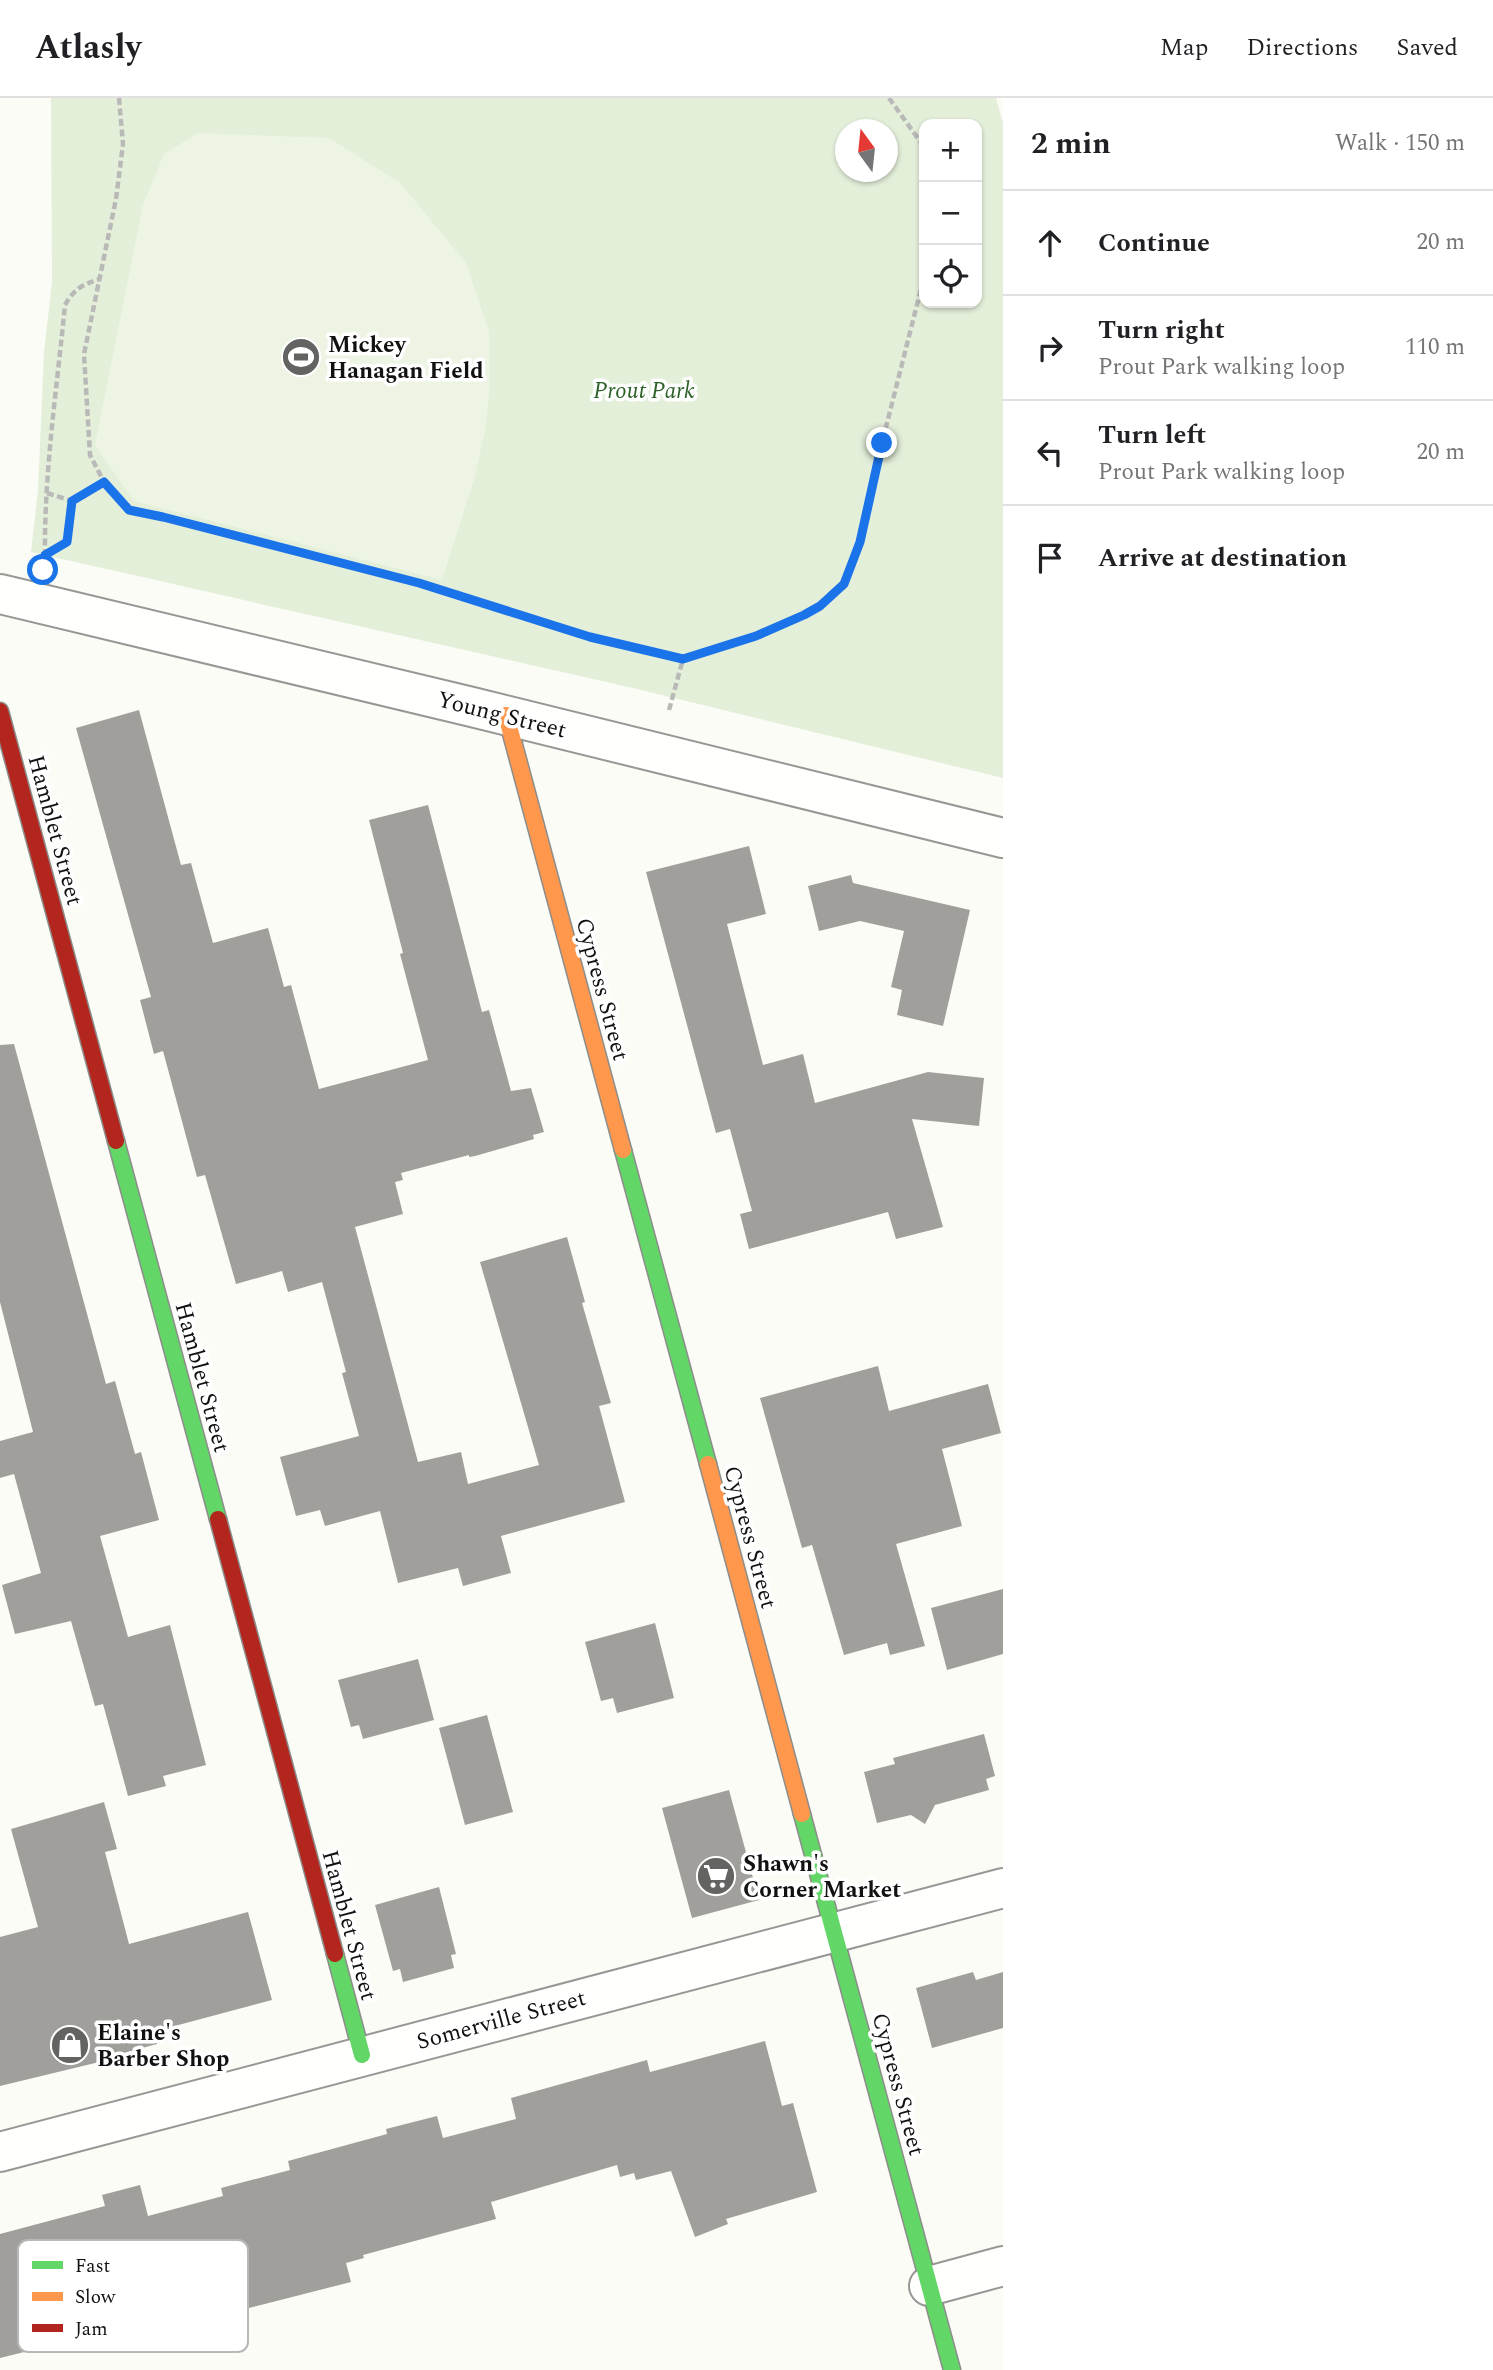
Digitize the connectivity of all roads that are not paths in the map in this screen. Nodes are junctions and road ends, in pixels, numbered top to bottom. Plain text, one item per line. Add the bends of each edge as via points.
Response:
1 (0, 593) edge
2 (0, 711) edge
3 (506, 716) junction
4 (1003, 838) edge
5 (1003, 1888) edge
6 (834, 1931) junction
7 (362, 2055) junction
8 (0, 2152) edge
9 (1003, 2266) edge
10 (929, 2286) junction
11 (952, 2370) edge

1 - 3 street, Young Street
2 - 7 street, Hamblet Street
3 - 4 street, Young Street
3 - 6 street, Cypress Street
5 - 6 street, Somerville Street
6 - 7 street, Somerville Street
6 - 10 street, Cypress Street
7 - 8 street, Somerville Street
9 - 10 street
10 - 11 street, Cypress Street

